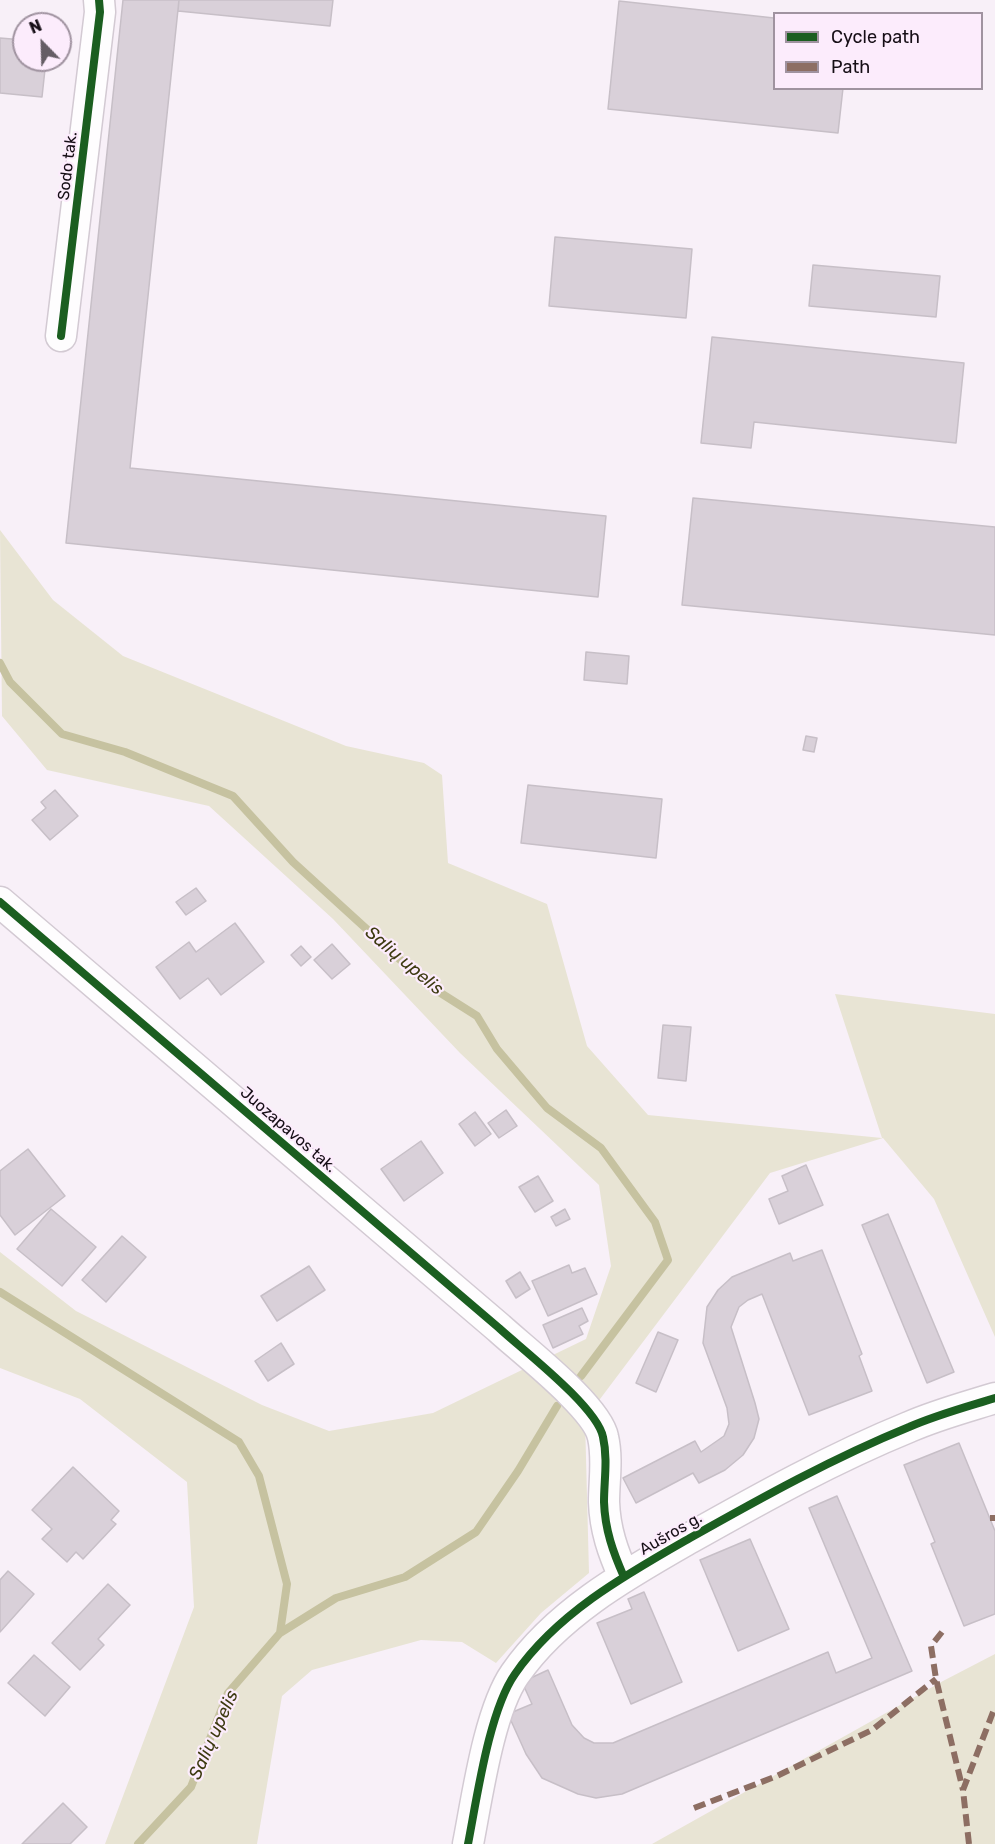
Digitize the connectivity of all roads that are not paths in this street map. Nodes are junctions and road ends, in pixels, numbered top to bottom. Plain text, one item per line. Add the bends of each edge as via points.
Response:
1 (99, 0) edge
2 (61, 336) dead end
3 (0, 902) edge
4 (995, 1398) edge
5 (624, 1577) junction
6 (468, 1844) edge

1 - 2 street, Sodo tak.
3 - 5 street, Juozapavos tak. via 558,1381 597,1421 603,1436 604,1504 610,1544
4 - 5 street, Aušros g. via 911,1425 802,1476
5 - 6 street, Aušros g. via 560,1624 514,1675 499,1709

